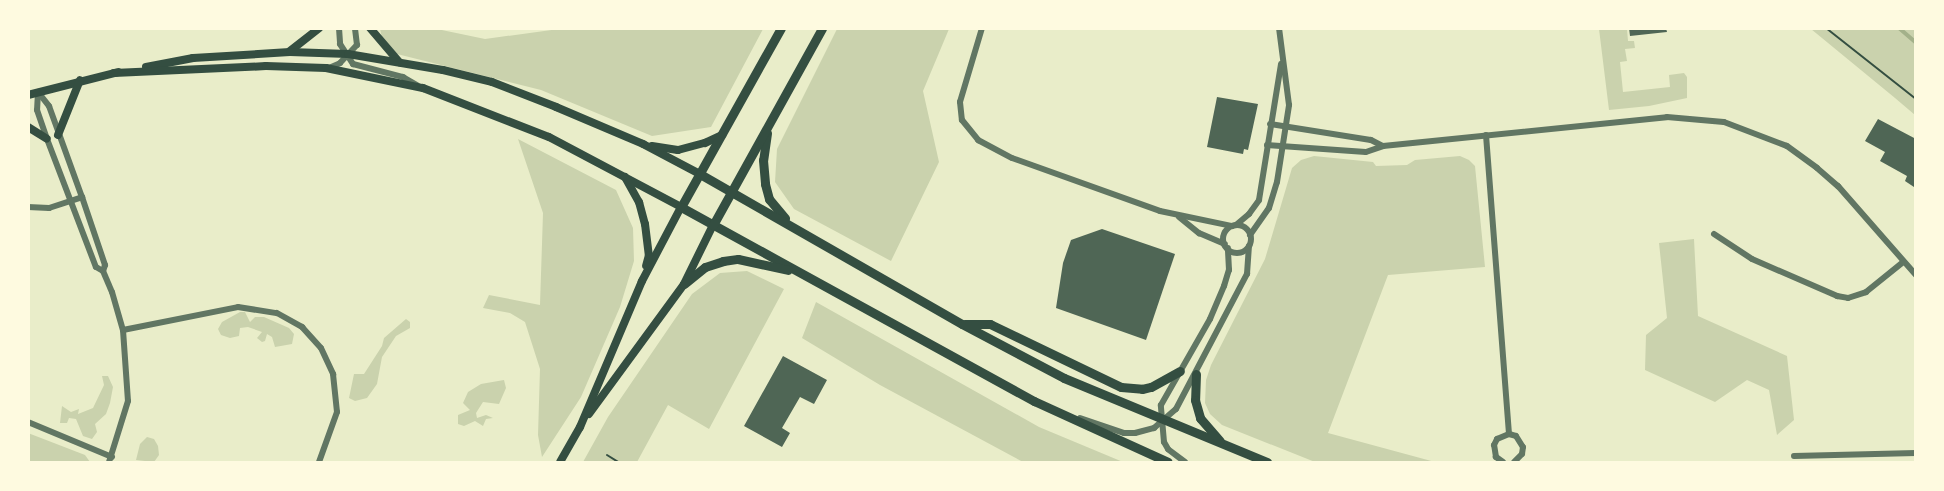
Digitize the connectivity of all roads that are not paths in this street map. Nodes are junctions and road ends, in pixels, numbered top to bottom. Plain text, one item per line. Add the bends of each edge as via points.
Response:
1 (319, 28) edge
2 (339, 28) edge
3 (355, 28) edge
4 (370, 28) edge
5 (781, 28) edge
6 (822, 28) edge
7 (982, 28) edge
8 (1279, 28) edge
9 (290, 52) junction
10 (348, 54) junction
11 (1282, 57) junction
12 (399, 62) junction
13 (326, 68) junction
14 (114, 73) junction
15 (80, 80) junction
16 (423, 88) junction
17 (38, 92) junction
18 (28, 94) edge
19 (1270, 124) junction
20 (1286, 125) junction
21 (28, 127) edge
22 (768, 128) junction
23 (58, 135) junction
24 (722, 135) junction
25 (1486, 135) junction
26 (47, 139) junction
27 (643, 144) junction
28 (1267, 145) junction
29 (1282, 146) junction
30 (1383, 146) junction
31 (700, 174) junction
32 (625, 177) junction
33 (732, 192) junction
34 (82, 197) junction
35 (70, 201) junction
36 (28, 207) edge
37 (681, 207) junction
38 (1178, 217) junction
39 (791, 224) junction
40 (713, 225) junction
41 (1234, 226) junction
42 (1714, 234) dead end
43 (1250, 235) junction
44 (1226, 246) junction
45 (1249, 246) junction
46 (1902, 263) junction
47 (103, 271) junction
48 (800, 272) junction
49 (1916, 275) edge
50 (642, 281) junction
51 (684, 284) junction
52 (962, 324) junction
53 (123, 330) junction
54 (1180, 371) junction
55 (1196, 374) junction
56 (1051, 410) junction
57 (1163, 421) junction
58 (28, 422) edge
59 (580, 427) junction
60 (1509, 434) junction
61 (1227, 447) junction
62 (1916, 453) edge
63 (1794, 456) dead end
64 (111, 460) edge
65 (319, 462) edge
66 (560, 462) edge
67 (1168, 462) edge
68 (1185, 462) edge
69 (1267, 462) edge
70 (1503, 462) edge
71 (1514, 462) edge

1 - 9 main road
2 - 10 street via 340,44
3 - 10 street via 357,45
4 - 12 main road
5 - 24 main road
6 - 22 main road
7 - 38 street via 960,102 962,120 978,140 1012,158
8 - 11 street
9 - 10 main road
9 - 14 main road via 193,58
10 - 12 main road
10 - 13 street via 340,63
10 - 16 street via 353,64 403,77
11 - 19 street
11 - 20 street via 1289,105
12 - 27 main road via 492,82
13 - 14 main road via 266,66
13 - 16 main road
14 - 15 main road
15 - 17 main road
15 - 23 main road
16 - 32 main road via 549,137
17 - 18 main road
17 - 23 street via 49,106
17 - 26 street via 38,110
19 - 20 street
19 - 28 street
20 - 29 street
20 - 30 street via 1371,140
21 - 26 main road
22 - 33 main road
22 - 39 main road via 764,160 768,199
23 - 34 street
24 - 27 main road via 678,150
24 - 31 main road
25 - 30 street
25 - 46 street via 1667,117 1724,122 1787,146 1817,168 1838,186
25 - 60 street
26 - 35 street
27 - 31 main road
28 - 29 street
28 - 41 street via 1259,200
29 - 30 street via 1366,152
29 - 43 street via 1270,204
31 - 33 main road
31 - 37 main road
32 - 37 main road
32 - 50 main road via 639,202 645,224 649,255
33 - 39 main road
33 - 40 main road
34 - 35 street
34 - 47 street via 105,265
35 - 36 street via 49,208
35 - 47 street via 96,267
37 - 40 main road
37 - 50 main road
38 - 41 street
38 - 44 street
39 - 52 main road
40 - 48 main road
40 - 51 main road
41 - 43 street via 1246,229
41 - 44 street via 1225,232
42 - 46 street via 1752,260 1848,298 1866,292
43 - 45 street
44 - 45 street via 1239,252
44 - 54 street via 1228,270 1224,286
45 - 55 street via 1247,274
46 - 49 street
47 - 53 street
48 - 51 main road via 738,259 705,267
48 - 56 main road
50 - 59 main road
51 - 59 main road
52 - 54 main road via 990,324 1121,387 1151,387
52 - 57 main road via 1064,378
53 - 64 street via 128,402
53 - 65 street via 238,307 278,313 302,327 321,348 333,374 337,412
54 - 57 street via 1161,405
55 - 57 street via 1176,408
55 - 61 main road via 1195,400 1201,422
56 - 57 street via 1124,433 1143,432
56 - 67 main road
57 - 61 main road
57 - 68 street via 1168,449
58 - 64 street
59 - 66 main road
60 - 70 street via 1497,439 1494,445 1496,457
60 - 71 street via 1521,441 1523,447
61 - 69 main road
62 - 63 street

